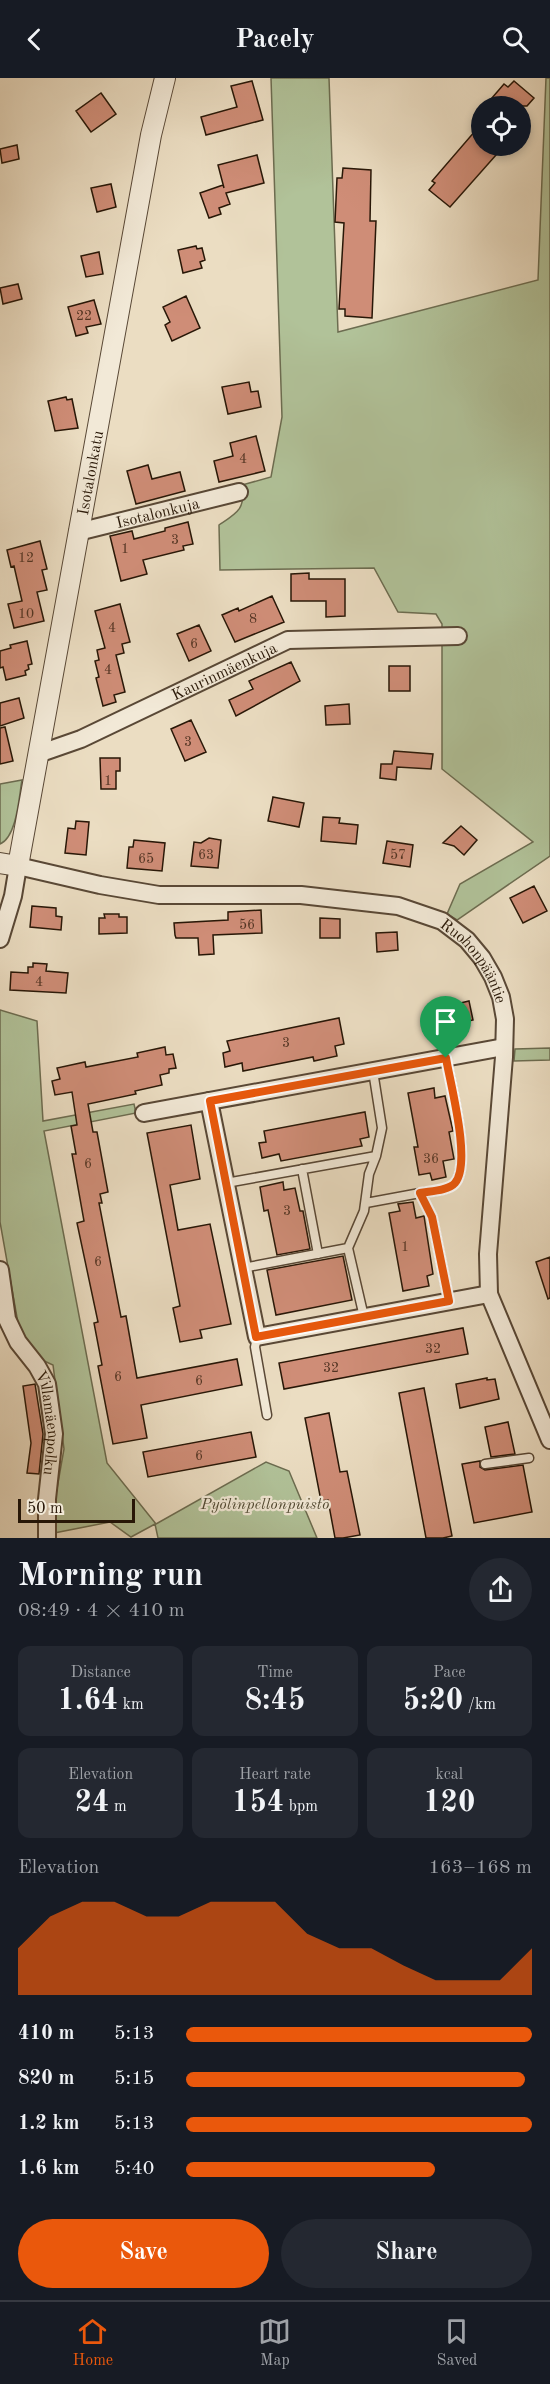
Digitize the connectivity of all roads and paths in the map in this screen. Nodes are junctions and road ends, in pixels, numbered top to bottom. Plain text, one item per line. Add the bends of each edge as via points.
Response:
1 (165, 78) edge
2 (239, 492) dead end
3 (78, 532) junction
4 (458, 636) dead end
5 (38, 754) junction
6 (9, 865) edge
7 (0, 939) edge
8 (504, 1047) junction
9 (446, 1058) junction
10 (373, 1071) junction
11 (210, 1101) junction
12 (144, 1113) dead end
13 (376, 1156) junction
14 (302, 1169) junction
15 (226, 1183) junction
16 (420, 1193) junction
17 (366, 1203) junction
18 (348, 1248) junction
19 (318, 1254) junction
20 (243, 1268) junction
21 (0, 1270) edge
22 (489, 1294) junction
23 (449, 1301) junction
24 (364, 1317) junction
25 (256, 1337) junction
26 (267, 1415) dead end
27 (550, 1440) edge
28 (529, 1458) dead end
29 (485, 1464) dead end
30 (47, 1538) edge

1 - 3 street, Isotalonkatu via 156,109
2 - 3 street, Isotalonkuja
3 - 5 street, Isotalonkatu
4 - 5 street, Kaurinmäenkuja via 288,639 81,739
5 - 6 street, Isotalonkatu
6 - 7 street via 13,896
6 - 8 street, Ruohonpääntie via 159,895 302,895 423,913 459,933 488,968 503,1007
8 - 9 street
8 - 22 street, Ruohonpääntie via 488,1254
9 - 10 street
9 - 16 lane via 461,1134 459,1175 451,1186
10 - 11 street
10 - 13 lane via 382,1128
11 - 12 street
11 - 15 street
13 - 14 lane
13 - 17 lane via 369,1174
14 - 15 lane
14 - 19 lane
15 - 20 street
16 - 17 lane
16 - 23 lane via 432,1217
17 - 18 lane
18 - 19 lane
18 - 24 lane
19 - 20 lane
20 - 25 street
21 - 30 street, Villamäenpolku via 7,1319 47,1384 54,1434
22 - 23 street
22 - 27 street, Ruohonpääntie
23 - 24 street
24 - 25 street
25 - 26 lane
28 - 29 lane

